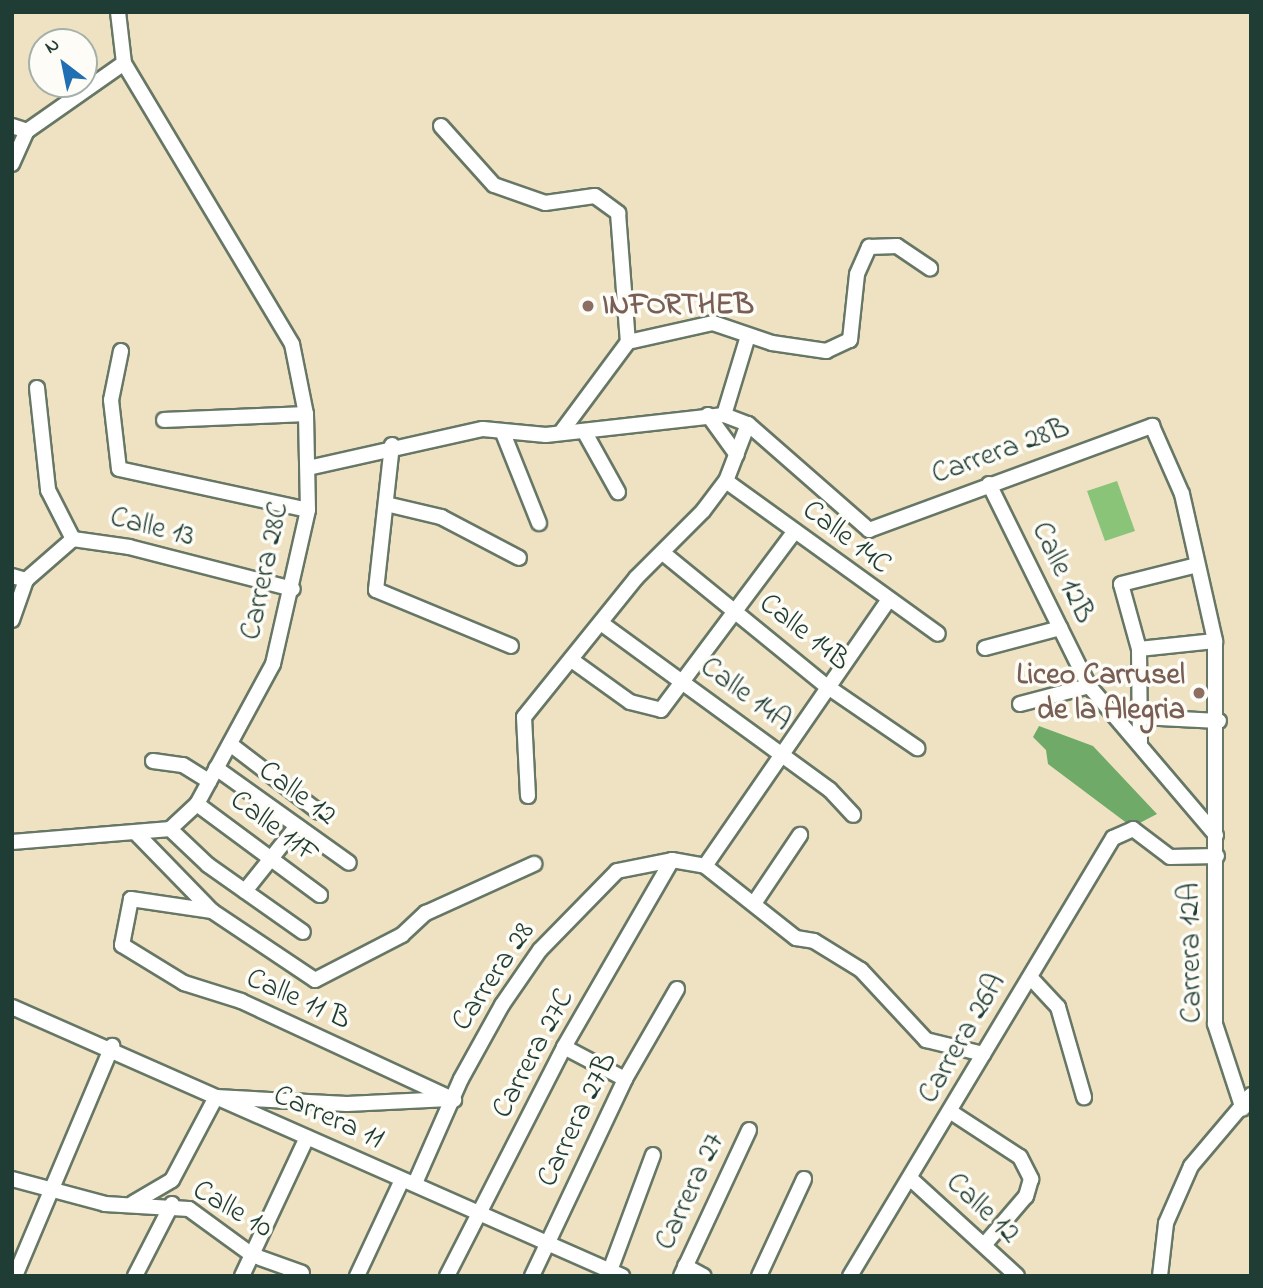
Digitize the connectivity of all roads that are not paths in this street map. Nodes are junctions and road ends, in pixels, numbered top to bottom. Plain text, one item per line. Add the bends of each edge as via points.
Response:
1 (118, 12) edge
2 (124, 63) junction
3 (12, 126) edge
4 (441, 127) dead end
5 (27, 131) junction
6 (12, 164) edge
7 (930, 268) dead end
8 (748, 336) junction
9 (628, 342) junction
10 (121, 351) dead end
11 (37, 388) dead end
12 (306, 414) junction
13 (708, 415) junction
14 (724, 415) junction
15 (164, 420) dead end
16 (748, 424) junction
17 (1152, 426) joint
18 (562, 430) junction
19 (584, 431) junction
20 (503, 433) junction
21 (392, 445) junction
22 (737, 455) junction
23 (308, 468) junction
24 (726, 481) junction
25 (989, 484) junction
26 (618, 492) dead end
27 (386, 503) junction
28 (308, 510) junction
29 (538, 523) dead end
30 (794, 532) junction
31 (73, 539) junction
32 (663, 552) junction
33 (519, 558) dead end
34 (1196, 565) junction
35 (19, 578) edge
36 (293, 589) junction
37 (888, 601) junction
38 (734, 611) junction
39 (12, 620) edge
40 (601, 623) junction
41 (1060, 628) junction
42 (938, 634) dead end
43 (1215, 641) junction
44 (511, 646) dead end
45 (985, 648) dead end
46 (1139, 649) junction
47 (573, 661) junction
48 (683, 682) junction
49 (824, 685) junction
50 (1089, 686) junction
51 (1020, 704) dead end
52 (1140, 717) junction
53 (1219, 721) junction
54 (230, 744) junction
55 (1140, 745) junction
56 (917, 748) dead end
57 (778, 752) junction
58 (153, 761) dead end
59 (212, 774) junction
60 (528, 796) dead end
61 (197, 804) junction
62 (319, 812) dead end
63 (853, 815) dead end
64 (297, 826) junction
65 (170, 830) junction
66 (137, 834) junction
67 (800, 835) dead end
68 (1216, 835) junction
69 (12, 842) edge
70 (1217, 856) junction
71 (271, 859) junction
72 (672, 860) junction
73 (349, 863) dead end
74 (534, 864) dead end
75 (705, 866) junction
76 (245, 891) junction
77 (320, 895) dead end
78 (755, 902) junction
79 (212, 911) junction
80 (303, 932) dead end
81 (1030, 977) junction
82 (677, 989) dead end
83 (12, 1007) edge
84 (112, 1046) junction
85 (564, 1047) junction
86 (983, 1054) junction
87 (625, 1079) junction
88 (1251, 1095) edge
89 (216, 1097) junction
90 (1084, 1097) dead end
91 (454, 1100) junction
92 (1243, 1109) junction
93 (951, 1112) junction
94 (749, 1130) dead end
95 (307, 1137) junction
96 (653, 1155) dead end
97 (12, 1178) edge
98 (804, 1179) dead end
99 (912, 1180) junction
100 (409, 1181) junction
101 (52, 1186) junction
102 (133, 1203) junction
103 (172, 1204) junction
104 (484, 1212) junction
105 (547, 1244) junction
106 (985, 1244) junction
107 (252, 1255) junction
108 (683, 1271) edge
109 (302, 1273) dead end
110 (613, 1274) edge
111 (15, 1276) edge
112 (135, 1276) edge
113 (242, 1276) edge
114 (357, 1276) edge
115 (447, 1276) edge
116 (532, 1276) edge
117 (704, 1276) edge
118 (759, 1276) edge
119 (850, 1276) edge
120 (1017, 1276) edge
121 (1160, 1276) edge

1 - 2 street, Carrera 28C
2 - 5 street
2 - 12 street, Carrera 28C via 292,344
3 - 5 street
4 - 9 street via 494,185 545,203 595,196 613,205
5 - 6 street
7 - 8 street via 897,246 869,247 857,274 850,340 826,351
8 - 9 street via 713,323
8 - 14 street
9 - 18 street
10 - 28 street via 111,400 118,469
11 - 31 street via 48,491
12 - 15 street
12 - 23 street, Carrera 28C
13 - 14 street
13 - 19 street
13 - 22 street
14 - 16 street
16 - 22 street
16 - 25 street, Carrera 28B via 869,530
17 - 25 street, Carrera 28B
17 - 34 street, Carrera 12A via 1182,494
18 - 19 street
18 - 20 street
19 - 26 street
20 - 21 street via 482,429
20 - 29 street
21 - 23 street
21 - 27 street
22 - 24 street
23 - 28 street, Carrera 28C
24 - 30 street, Calle 14C
24 - 32 street
25 - 41 street, Calle 12B
27 - 33 street via 441,517
27 - 44 street via 376,590
28 - 36 street, Carrera 28C
30 - 37 street, Calle 14C
30 - 38 street
31 - 35 street, Calle 13
31 - 36 street, Calle 13 via 129,547
32 - 38 street, Calle 14B
32 - 40 street
34 - 43 street, Carrera 12A
34 - 46 street via 1121,584
35 - 39 street
36 - 54 street, Carrera 28C via 273,664
37 - 42 street, Calle 14C
37 - 49 street
38 - 48 street
38 - 49 street, Calle 14B
40 - 47 street
40 - 48 street, Calle 14A
41 - 45 street
41 - 50 street, Calle 12B
43 - 46 street
43 - 53 street, Carrera 12A
46 - 52 street
47 - 48 street via 630,702 661,710
47 - 60 street via 524,717
48 - 57 street, Calle 14A
49 - 56 street, Calle 14B
49 - 57 street
50 - 51 street
50 - 55 street, Calle 12B
52 - 53 street
52 - 55 street
53 - 68 street, Carrera 12A
54 - 59 street, Carrera 28C
54 - 62 street
55 - 68 street, Calle 12B
57 - 63 street, Calle 14A
57 - 75 street
58 - 59 street, Calle 12
59 - 61 street, Carrera 28C
59 - 64 street, Calle 12
61 - 65 street, Carrera 28C
61 - 71 street, Calle 11F
64 - 71 street
64 - 73 street, Calle 12
65 - 66 street
65 - 76 street
66 - 69 street
66 - 79 street
67 - 78 street
68 - 70 street, Carrera 12A
70 - 81 street, Carrera 26A via 1170,857 1132,829 1124,831
70 - 92 street, Carrera 12A via 1215,1024
71 - 76 street
71 - 77 street, Calle 11F
72 - 75 street
72 - 85 street, Carrera 27C
72 - 91 street, Carrera 28 via 617,871 588,895 502,1005
74 - 79 street via 426,914 402,935 315,980
75 - 78 street
76 - 80 street
78 - 86 street via 796,938 814,942 861,970 926,1040
79 - 91 street, Calle 11 B via 131,900 122,945 184,983 241,1001
81 - 86 street, Carrera 26A
81 - 90 street via 1058,1007
82 - 87 street, Carrera 27B
83 - 84 street, Carrera 11
84 - 89 street, Carrera 11
84 - 101 street
85 - 87 street
85 - 104 street, Carrera 27C
86 - 93 street, Carrera 26A
87 - 105 street, Carrera 27B
88 - 92 street
89 - 91 street via 347,1104
89 - 95 street, Carrera 11
89 - 102 street via 172,1180
91 - 100 street, Carrera 28
92 - 121 street via 1191,1166 1166,1223
93 - 99 street, Carrera 26A
93 - 106 street via 1020,1157 1031,1179 1026,1196
94 - 108 street, Carrera 27
95 - 100 street, Carrera 11
95 - 107 street
96 - 110 street
97 - 101 street, Calle 10
98 - 118 street
99 - 106 street, Calle 12
99 - 119 street, Carrera 26A
100 - 104 street, Carrera 11
100 - 114 street, Carrera 28
101 - 102 street, Calle 10 via 105,1204
101 - 111 street
102 - 103 street, Calle 10
103 - 107 street, Calle 10 via 211,1222
103 - 112 street
104 - 105 street, Carrera 11
104 - 115 street, Carrera 27C
105 - 110 street, Carrera 11
105 - 116 street, Carrera 27B
106 - 120 street, Calle 12
107 - 109 street, Calle 10
107 - 113 street
108 - 117 street

